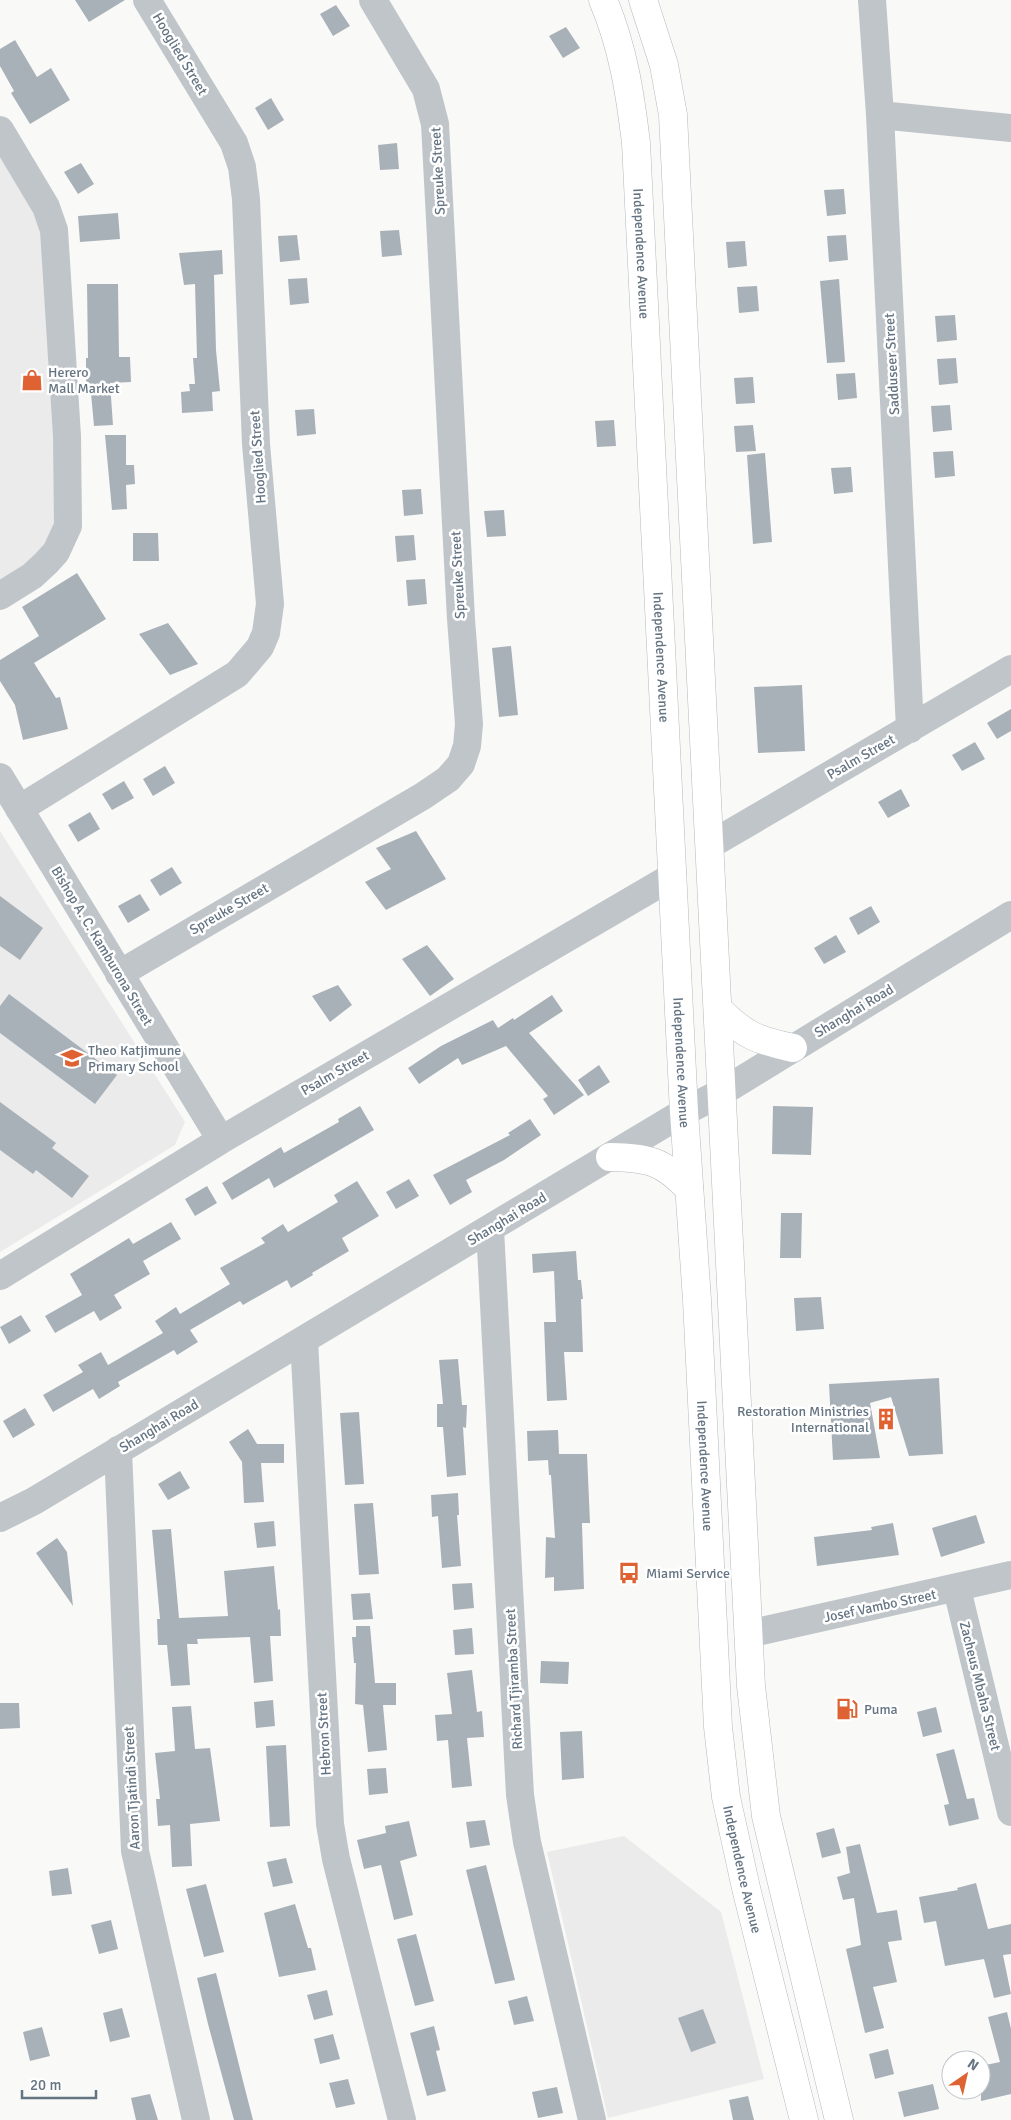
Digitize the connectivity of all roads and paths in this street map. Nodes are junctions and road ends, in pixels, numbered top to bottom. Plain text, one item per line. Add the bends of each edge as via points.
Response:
1 (147, 0) edge
2 (373, 0) edge
3 (603, 0) edge
4 (643, 0) edge
5 (872, 0) edge
6 (880, 115) junction
7 (1011, 128) edge
8 (0, 130) edge
9 (0, 596) edge
10 (1011, 669) edge
11 (910, 729) junction
12 (0, 777) edge
13 (20, 809) junction
14 (710, 845) junction
15 (673, 876) junction
16 (1011, 914) edge
17 (119, 974) junction
18 (718, 1009) junction
19 (793, 1048) junction
20 (722, 1092) junction
21 (684, 1112) junction
22 (220, 1140) junction
23 (610, 1157) junction
24 (689, 1189) junction
25 (490, 1229) junction
26 (0, 1276) edge
27 (304, 1340) junction
28 (118, 1450) junction
29 (0, 1518) edge
30 (1011, 1575) edge
31 (957, 1589) junction
32 (748, 1634) junction
33 (1011, 1812) edge
34 (196, 2120) edge
35 (402, 2120) edge
36 (592, 2120) edge
37 (804, 2120) edge
38 (839, 2120) edge

1 - 13 street, Hooglied Street via 234,143 242,167 256,444 270,618 260,647 237,674
2 - 17 street, Spreuke Street via 426,89 435,124 460,619 470,724 467,746 461,764 448,779 423,796
3 - 15 main road, Independence Avenue via 622,52 636,143
4 - 14 main road via 664,65 673,115
5 - 6 street, Sadduseer Street
6 - 7 street
6 - 11 street, Sadduseer Street
8 - 9 street via 46,207 54,230 67,436 68,526 56,552 46,563
10 - 11 street, Psalm Street
11 - 14 street, Psalm Street
12 - 13 street, Bishop A. C. Kamburona Street
13 - 17 street, Bishop A. C. Kamburona Street
14 - 18 main road
15 - 21 main road, Independence Avenue
15 - 22 street, Psalm Street
16 - 19 street, Shanghai Road
17 - 22 street, Bishop A. C. Kamburona Street
18 - 19 main road via 750,1036
18 - 20 main road
19 - 20 street, Shanghai Road
20 - 21 street, Shanghai Road
20 - 32 main road
21 - 23 street, Shanghai Road
21 - 24 main road, Independence Avenue
22 - 26 street, Psalm Street
23 - 24 main road via 643,1158 659,1163 676,1174
23 - 25 street, Shanghai Road
24 - 37 main road, Independence Avenue via 721,1762 746,1888
25 - 27 street, Shanghai Road
25 - 36 street, Richard Tjiramba Street via 522,1818
27 - 28 street, Shanghai Road
27 - 35 street, Hebron Street via 330,1824 336,1860
28 - 29 street, Shanghai Road
28 - 34 street, Aaron Tjatindi Street via 135,1851
30 - 31 street, Josef Vambo Street
31 - 32 street, Josef Vambo Street
31 - 33 street, Zacheus Mbaha Street
32 - 38 main road via 766,1816

